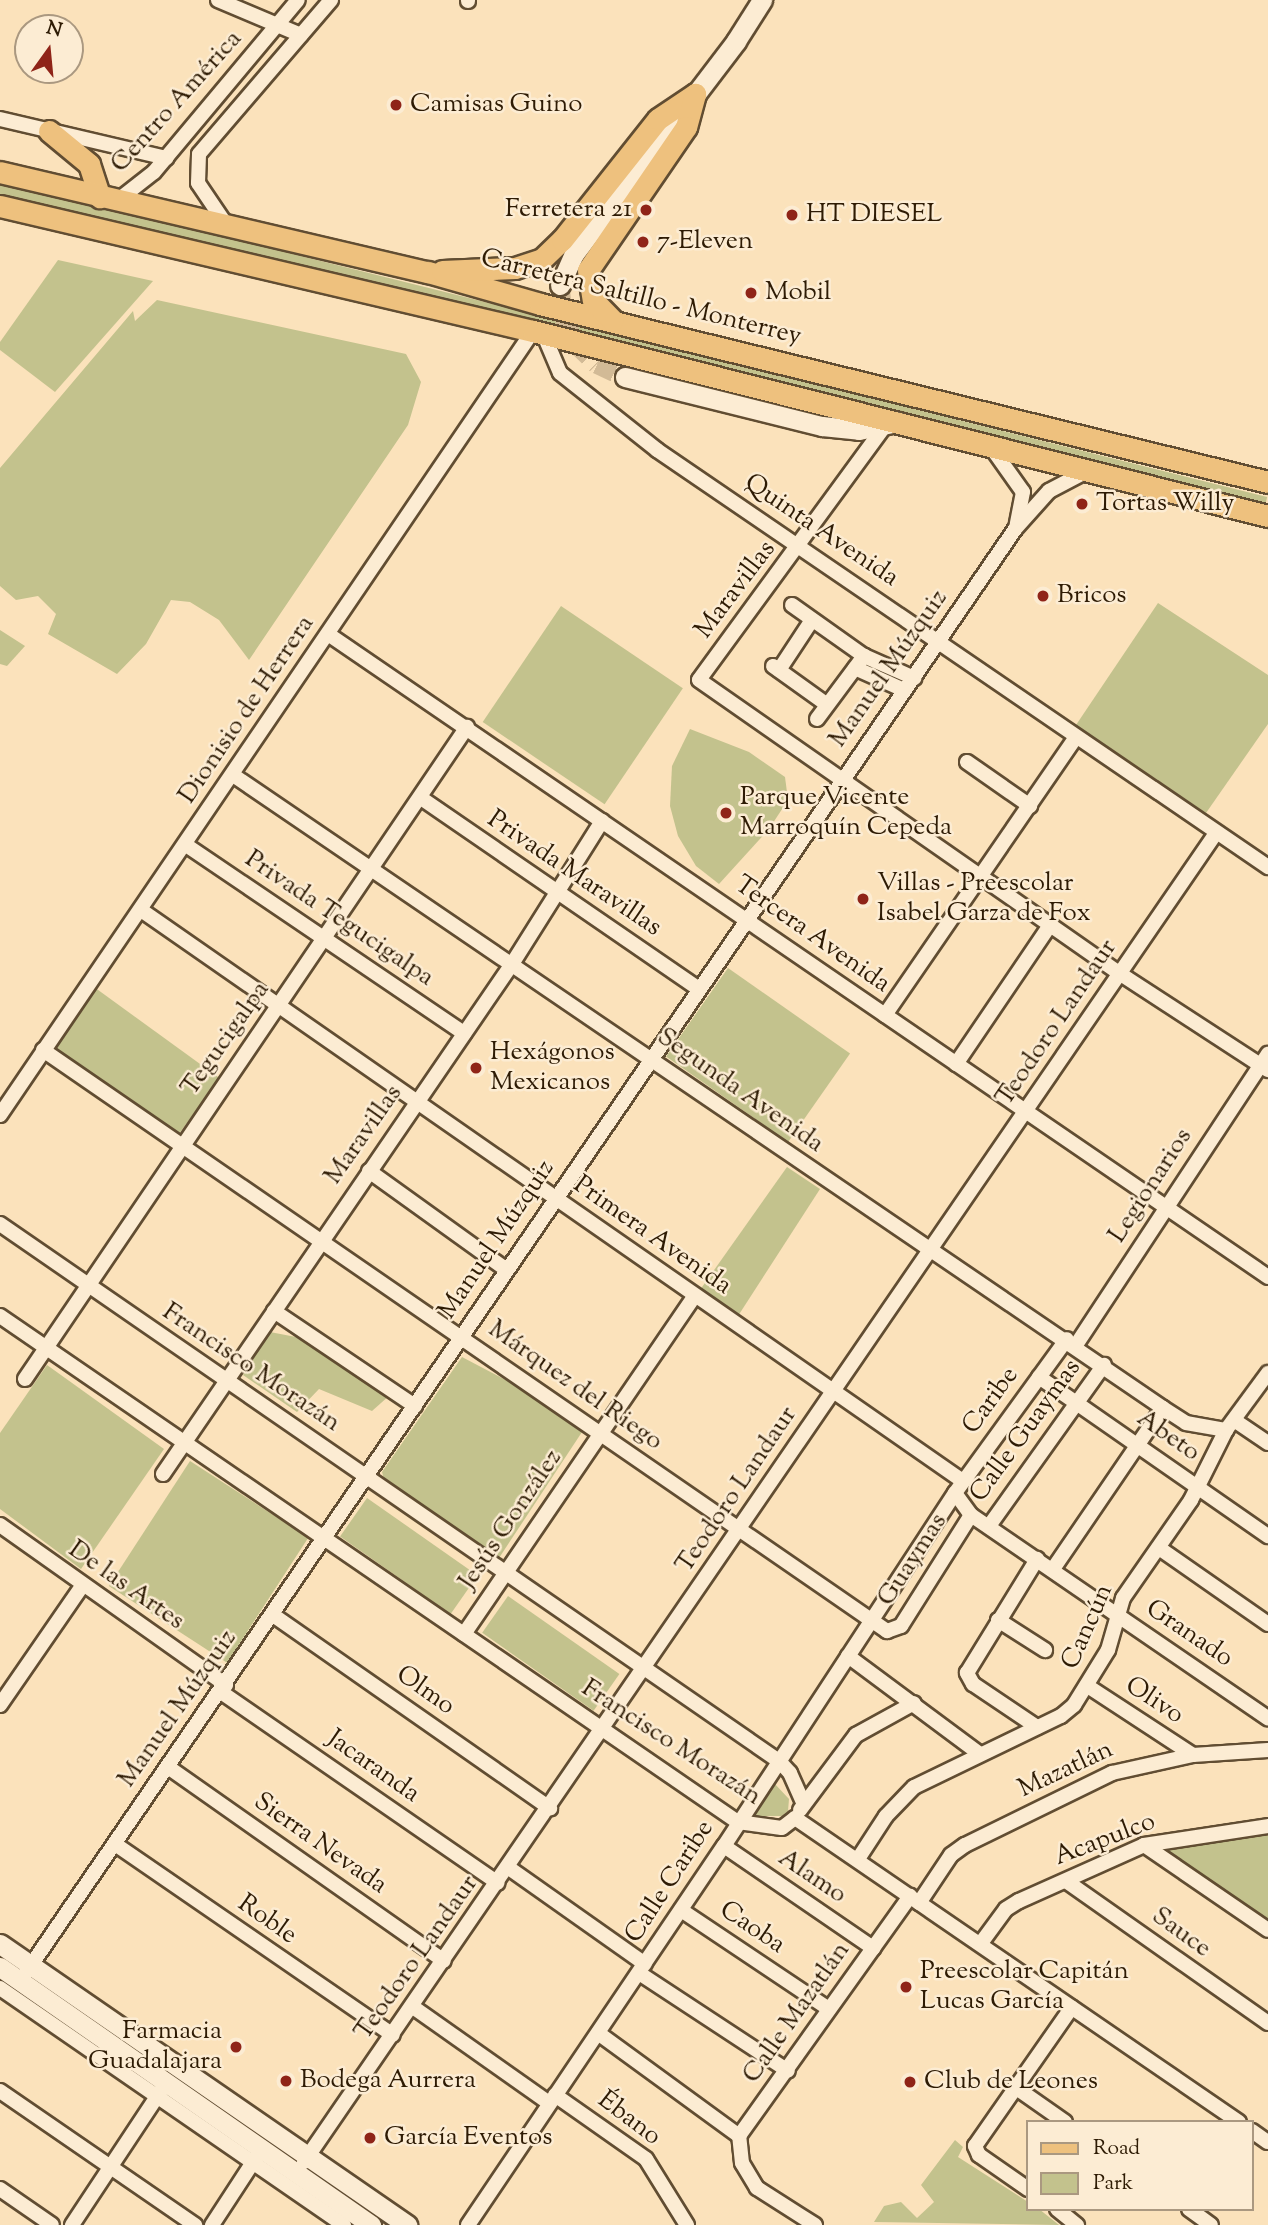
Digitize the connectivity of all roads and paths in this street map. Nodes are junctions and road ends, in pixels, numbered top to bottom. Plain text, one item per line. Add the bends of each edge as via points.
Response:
1 (218, 0) edge
2 (298, 0) edge
3 (331, 0) edge
4 (762, 0) edge
5 (278, 24) junction
6 (301, 35) junction
7 (695, 94) junction
8 (0, 119) edge
9 (49, 131) junction
10 (166, 158) junction
11 (0, 172) edge
12 (108, 199) junction
13 (0, 206) edge
14 (228, 227) junction
15 (428, 272) junction
16 (560, 285) tunnel mouth
17 (617, 323) junction
18 (538, 332) junction
19 (625, 377) tunnel mouth
20 (891, 424) junction
21 (991, 447) junction
22 (1087, 471) junction
23 (1268, 482) edge
24 (1268, 516) edge
25 (1015, 528) junction
26 (801, 545) junction
27 (792, 606) dead end
28 (812, 620) junction
29 (328, 634) junction
30 (939, 642) junction
31 (864, 656) junction
32 (855, 668) junction
33 (914, 678) junction
34 (904, 690) junction
35 (826, 704) junction
36 (817, 719) dead end
37 (467, 727) junction
38 (1076, 737) junction
39 (967, 762) dead end
40 (233, 775) junction
41 (843, 778) junction
42 (421, 799) junction
43 (1030, 806) junction
44 (602, 821) junction
45 (1216, 833) junction
46 (186, 845) junction
47 (372, 867) junction
48 (1268, 867) edge
49 (982, 877) junction
50 (557, 892) junction
51 (141, 910) junction
52 (747, 918) junction
53 (1050, 925) junction
54 (326, 938) junction
55 (512, 964) junction
56 (1119, 973) junction
57 (699, 989) junction
58 (278, 1008) junction
59 (885, 1015) junction
60 (464, 1033) junction
61 (43, 1049) junction
62 (651, 1058) junction
63 (956, 1063) junction
64 (1266, 1063) edge
65 (416, 1104) junction
66 (1027, 1112) junction
67 (0, 1115) edge
68 (181, 1144) junction
69 (369, 1171) junction
70 (556, 1198) junction
71 (1166, 1206) junction
72 (0, 1224) edge
73 (320, 1240) junction
74 (932, 1250) junction
75 (507, 1270) junction
76 (1268, 1277) edge
77 (86, 1284) junction
78 (694, 1297) junction
79 (274, 1311) junction
80 (0, 1316) edge
81 (461, 1337) junction
82 (1071, 1342) junction
83 (46, 1348) junction
84 (1104, 1365) junction
85 (1268, 1373) edge
86 (1039, 1377) junction
87 (26, 1379) dead end
88 (226, 1380) junction
89 (834, 1391) junction
90 (1079, 1403) junction
91 (415, 1406) junction
92 (1163, 1408) junction
93 (1230, 1425) junction
94 (598, 1434) junction
95 (1268, 1443) edge
96 (183, 1444) junction
97 (1138, 1445) junction
98 (163, 1474) dead end
99 (368, 1477) junction
100 (1196, 1486) junction
101 (959, 1487) junction
102 (971, 1516) junction
103 (0, 1525) edge
104 (989, 1526) junction
105 (740, 1529) junction
106 (1268, 1536) edge
107 (326, 1539) junction
108 (1159, 1548) junction
109 (1037, 1559) junction
110 (1053, 1569) junction
111 (507, 1572) junction
112 (82, 1586) junction
113 (1117, 1614) junction
114 (273, 1615) junction
115 (998, 1620) junction
116 (872, 1621) junction
117 (1268, 1624) edge
118 (896, 1632) joint
119 (464, 1634) junction
120 (1045, 1650) dead end
121 (848, 1656) junction
122 (646, 1670) junction
123 (1088, 1687) junction
124 (223, 1688) junction
125 (914, 1703) junction
126 (0, 1705) edge
127 (1268, 1718) edge
128 (1037, 1727) junction
129 (603, 1729) junction
130 (1268, 1749) edge
131 (980, 1754) junction
132 (1193, 1755) junction
133 (779, 1761) junction
134 (168, 1768) junction
135 (804, 1804) junction
136 (550, 1808) junction
137 (795, 1818) junction
138 (738, 1822) junction
139 (1268, 1826) edge
140 (115, 1844) junction
141 (1144, 1845) junction
142 (724, 1846) junction
143 (858, 1859) junction
144 (509, 1868) junction
145 (1066, 1881) junction
146 (498, 1883) junction
147 (915, 1899) junction
148 (681, 1910) junction
149 (1268, 1930) edge
150 (981, 1944) junction
151 (873, 1948) junction
152 (2, 1955) edge
153 (444, 1961) junction
154 (642, 1968) junction
155 (26, 1973) junction
156 (0, 1988) edge
157 (413, 2007) junction
158 (1072, 2007) junction
159 (829, 2010) junction
160 (1268, 2023) edge
161 (598, 2033) junction
162 (393, 2035) junction
163 (788, 2071) junction
164 (167, 2082) junction
165 (1015, 2087) junction
166 (0, 2091) edge
167 (552, 2099) junction
168 (1062, 2120) edge
169 (1236, 2120) edge
170 (739, 2136) junction
171 (262, 2149) junction
172 (110, 2166) junction
173 (302, 2166) junction
174 (348, 2185) junction
175 (1026, 2188) edge
176 (0, 2189) edge
177 (1060, 2211) edge
178 (1192, 2211) edge
179 (328, 2213) edge
180 (470, 2224) edge
181 (52, 2225) edge
182 (72, 2225) edge
183 (195, 2225) edge
184 (212, 2225) edge
185 (344, 2225) edge
186 (371, 2225) edge
187 (407, 2225) edge
188 (687, 2225) edge
189 (815, 2225) edge
190 (1077, 2225) edge
191 (1211, 2225) edge

1 - 5 street
2 - 5 street, Centro América
3 - 6 street, Centro América
4 - 7 street
5 - 6 street
5 - 10 street, Centro América
6 - 14 street, Centro América via 200,154 198,183
7 - 15 main road via 658,119 542,259 505,269
7 - 16 street via 574,254
7 - 17 main road via 686,127 587,270 593,300
8 - 9 street
9 - 10 street
9 - 12 main road via 89,164
10 - 12 street, Centro América via 135,190
11 - 12 main road, Carretera Saltillo - Monterrey
12 - 14 main road, Carretera Saltillo - Monterrey
13 - 18 main road
14 - 15 main road, Carretera Saltillo - Monterrey
15 - 17 main road, Carretera Saltillo - Monterrey
17 - 23 main road, Carretera Saltillo - Monterrey
18 - 20 main road
18 - 26 street, Quinta Avenida via 573,386 657,450
18 - 29 street, Dionisio de Herrera
19 - 20 street via 822,426
20 - 21 main road
20 - 26 street, Maravillas
21 - 22 main road
21 - 25 street, Manuel Múzquiz via 1023,492
22 - 24 main road
22 - 25 street, Manuel Múzquiz via 1049,491
25 - 30 street, Manuel Múzquiz
26 - 30 street, Quinta Avenida
26 - 41 street, Maravillas via 699,680
27 - 28 street
28 - 31 street
28 - 35 street via 776,668
29 - 37 street, Tercera Avenida
29 - 40 street, Dionisio de Herrera
30 - 33 street, Manuel Múzquiz
30 - 38 street, Quinta Avenida
31 - 32 street
31 - 33 street
32 - 34 street
32 - 35 street
33 - 34 street, Manuel Múzquiz
34 - 41 street, Manuel Múzquiz
35 - 36 street
37 - 42 street, Tegucigalpa
37 - 44 street, Tercera Avenida
38 - 43 street
38 - 45 street, Quinta Avenida
39 - 43 street
40 - 46 street, Dionisio de Herrera
40 - 47 street, Segunda Avenida
41 - 49 street
41 - 52 street, Manuel Múzquiz
42 - 47 street, Tegucigalpa
42 - 50 street, Privada Maravillas
43 - 49 street
44 - 50 street, Maravillas
44 - 52 street, Tercera Avenida
45 - 48 street, Quinta Avenida
45 - 56 street, Teodoro Landaur
46 - 51 street, Dionisio de Herrera
46 - 54 street, Privada Tegucigalpa
47 - 54 street, Tegucigalpa
47 - 55 street, Segunda Avenida
49 - 53 street
49 - 59 street
50 - 55 street, Maravillas
50 - 57 street, Privada Maravillas
51 - 58 street, Primera Avenida
51 - 61 street, Dionisio de Herrera
52 - 57 street, Manuel Múzquiz
52 - 59 street, Tercera Avenida
53 - 56 street
53 - 63 street
54 - 58 street, Tegucigalpa
54 - 60 street, Privada Tegucigalpa
55 - 60 street, Maravillas
55 - 62 street, Segunda Avenida
56 - 64 street
56 - 66 street, Teodoro Landaur
57 - 62 street, Manuel Múzquiz
58 - 65 street, Primera Avenida
58 - 68 street, Tegucigalpa
59 - 63 street, Tercera Avenida
60 - 65 street, Maravillas
61 - 67 street, Dionisio de Herrera
61 - 68 street, Márquez del Riego
62 - 70 street, Manuel Múzquiz
62 - 74 street, Segunda Avenida
63 - 66 street, Tercera Avenida
64 - 71 street, Legionarios
65 - 69 street, Maravillas
65 - 70 street, Primera Avenida
66 - 71 street, Tercera Avenida
66 - 74 street, Teodoro Landaur
68 - 73 street, Márquez del Riego
68 - 77 street, Tegucigalpa
69 - 73 street, Maravillas
69 - 75 street
70 - 75 street, Manuel Múzquiz
70 - 78 street, Primera Avenida
71 - 76 street, Tercera Avenida
71 - 82 street, Legionarios
72 - 77 street, Francisco Morazán
73 - 79 street, Maravillas
73 - 81 street, Márquez del Riego
74 - 82 street, Segunda Avenida
74 - 89 street, Teodoro Landaur
75 - 81 street, Manuel Múzquiz
77 - 83 street, Tegucigalpa
77 - 88 street, Francisco Morazán
78 - 89 street, Primera Avenida
78 - 94 street, Jesús González
79 - 88 street, Maravillas
79 - 91 street
80 - 83 street, Francisco Morazán
81 - 91 street, Manuel Múzquiz
81 - 94 street, Márquez del Riego
82 - 84 street, Segunda Avenida
82 - 86 street, Caribe
83 - 87 street, Tegucigalpa
83 - 96 street, Francisco Morazán
84 - 90 street, Calle Guaymas
84 - 92 street, Segunda Avenida
85 - 93 street, Cancún
86 - 90 street, Abeto
86 - 101 street, Caribe
88 - 96 street, Maravillas
88 - 99 street, Francisco Morazán
89 - 101 street, Primera Avenida
89 - 105 street, Teodoro Landaur
90 - 97 street, Abeto
90 - 104 street, Calle Guaymas
91 - 99 street, Manuel Múzquiz
92 - 93 street, Segunda Avenida via 1186,1423
92 - 97 street
93 - 95 street
93 - 100 street, Cancún
94 - 105 street, Márquez del Riego
94 - 111 street, Jesús González
96 - 98 street, Maravillas
96 - 107 street, Francisco Morazán
97 - 100 street, Abeto
97 - 110 street
99 - 107 street, Manuel Múzquiz
99 - 111 street, Francisco Morazán
100 - 106 street, Abeto
100 - 108 street, Cancún
101 - 102 street
101 - 116 street, Calle Caribe
102 - 104 street, Granado
102 - 118 street, Guaymas
103 - 112 street, De las Artes
104 - 109 street, Granado
105 - 116 street, Márquez del Riego
105 - 122 street, Teodoro Landaur
107 - 114 street, Manuel Múzquiz
107 - 119 street, Francisco Morazán
108 - 113 street, Cancún
108 - 117 street
109 - 110 street, Granado
109 - 115 street
110 - 113 street, Granado
111 - 119 street, Jesús González
111 - 122 street, Francisco Morazán
112 - 124 street, De las Artes
112 - 126 street
113 - 123 street, Cancún via 1108,1650
113 - 127 street, Granado
114 - 124 street, Manuel Múzquiz
114 - 136 street, Olmo
115 - 120 street
115 - 128 street via 967,1673 972,1684
116 - 118 street, Márquez del Riego
116 - 121 street, Calle Caribe
119 - 129 street, Francisco Morazán
121 - 125 street
121 - 133 street, Calle Caribe
122 - 129 street, Teodoro Landaur
122 - 133 street, Francisco Morazán
123 - 128 street, Cancún via 1061,1716
123 - 132 street, Olivo
124 - 134 street, Manuel Múzquiz
124 - 146 street, Jacaranda
125 - 131 street
125 - 135 street via 856,1735
128 - 131 street, Cancún
129 - 136 street, Teodoro Landaur
129 - 138 street, Francisco Morazán
130 - 132 street, Mazatlán
131 - 143 street, Cancún via 914,1787 886,1816
132 - 147 street, Mazatlán via 1122,1769 965,1845
133 - 135 street, Francisco Morazán
133 - 138 street, Calle Caribe
134 - 140 street, Manuel Múzquiz
134 - 153 street, Sierra Nevada
135 - 137 street
136 - 144 street, Teodoro Landaur
137 - 138 street, Francisco Morazán via 782,1828
137 - 143 street
138 - 142 street, Calle Caribe
139 - 141 street, Acapulco
140 - 155 street, Manuel Múzquiz
140 - 162 street, Roble
141 - 145 street, Acapulco
141 - 149 street
142 - 148 street, Calle Caribe
142 - 151 street, Alamo
143 - 147 street
144 - 146 street, Teodoro Landaur
144 - 154 street
145 - 150 street, Acapulco via 1006,1909
145 - 160 street, Sauce
146 - 153 street, Teodoro Landaur
147 - 150 street
147 - 151 street, Calle Mazatlán
148 - 154 street, Calle Caribe
148 - 159 street, Caoba
150 - 158 street
151 - 159 street, Calle Mazatlán
152 - 155 street
153 - 157 street, Teodoro Landaur
154 - 161 street, Calle Caribe
154 - 163 street
155 - 164 street
156 - 164 street
157 - 162 street, Teodoro Landaur
157 - 167 street, Ébano
158 - 165 street
158 - 169 street
159 - 163 street, Calle Mazatlán
161 - 167 street, Calle Caribe
161 - 170 street
162 - 173 street, Teodoro Landaur
163 - 170 street, Calle Mazatlán
164 - 171 street
164 - 172 street
165 - 168 street
165 - 175 street via 975,2146 985,2159
166 - 172 street
167 - 180 street, Calle Caribe
167 - 188 street, Ébano via 646,2159
170 - 189 street via 742,2163 757,2188
171 - 173 street
171 - 179 street
171 - 184 street
172 - 182 street
172 - 183 street
173 - 174 street
173 - 179 street
174 - 179 street
174 - 187 street
176 - 181 street
177 - 190 street
178 - 191 street
179 - 185 street
179 - 186 street

